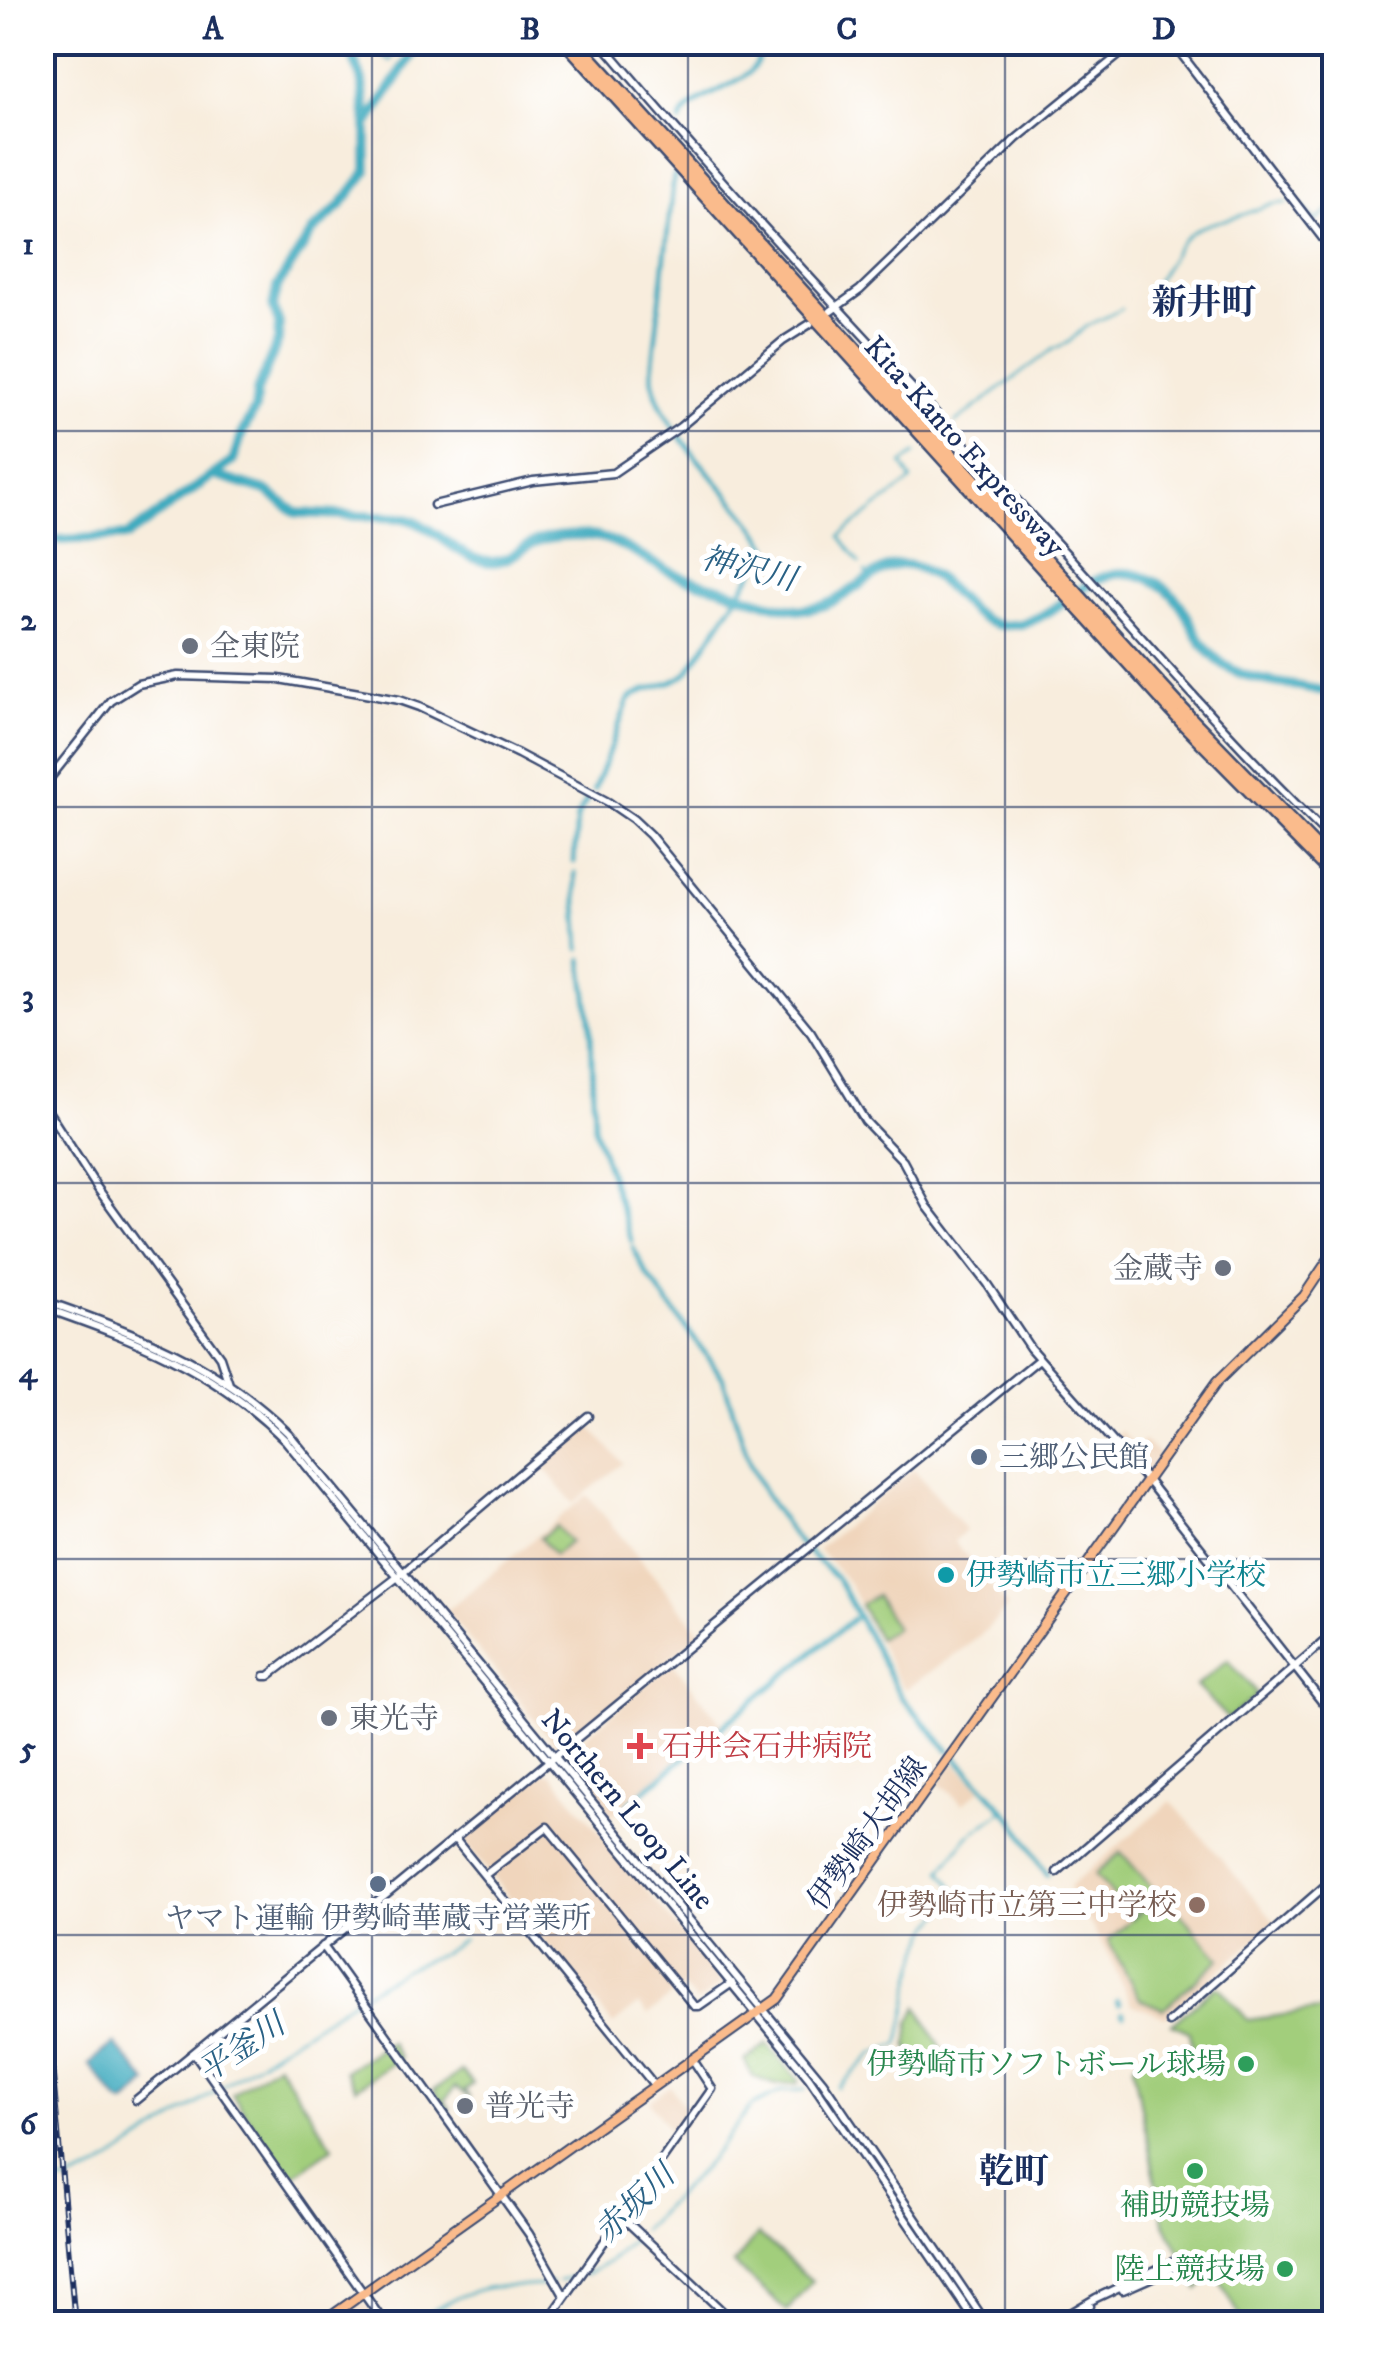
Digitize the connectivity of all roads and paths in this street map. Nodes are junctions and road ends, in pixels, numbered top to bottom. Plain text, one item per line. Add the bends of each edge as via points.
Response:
1 (564, 42) edge
2 (577, 42) edge
3 (601, 42) edge
4 (1135, 42) edge
5 (1172, 42) edge
6 (1334, 253) edge
7 (834, 308) junction
8 (810, 324) dead end
9 (434, 505) dead end
10 (1061, 582) junction
11 (1088, 612) junction
12 (42, 788) edge
13 (1334, 841) edge
14 (1334, 865) edge
15 (1334, 877) edge
16 (42, 1102) edge
17 (1334, 1251) edge
18 (42, 1303) edge
19 (96, 1322) junction
20 (211, 1345) junction
21 (1039, 1359) junction
22 (197, 1363) junction
23 (229, 1385) junction
24 (232, 1394) junction
25 (588, 1416) dead end
26 (1147, 1480) junction
27 (402, 1573) junction
28 (1334, 1633) edge
29 (1295, 1667) junction
30 (265, 1676) dead end
31 (1334, 1717) edge
32 (552, 1758) junction
33 (454, 1838) junction
34 (1056, 1872) dead end
35 (485, 1875) junction
36 (1334, 1878) edge
37 (323, 1946) junction
38 (732, 1983) junction
39 (760, 2012) junction
40 (1168, 2022) dead end
41 (195, 2054) junction
42 (693, 2060) junction
43 (655, 2086) junction
44 (136, 2100) dead end
45 (501, 2196) junction
46 (622, 2217) junction
47 (956, 2277) junction
48 (968, 2284) dead end
49 (364, 2291) junction
50 (565, 2297) junction
51 (967, 2310) junction
52 (967, 2320) dead end
53 (320, 2324) edge
54 (385, 2324) edge
55 (546, 2324) edge
56 (736, 2324) edge
57 (976, 2324) edge
58 (987, 2324) edge
59 (1052, 2324) edge
60 (1060, 2324) edge

1 - 10 highway, Kita-Kanto Expressway
2 - 10 highway, Kita-Kanto Expressway
3 - 7 street
4 - 7 street via 1016,140
5 - 6 street
7 - 13 street
8 - 9 street via 608,475 533,481
10 - 11 highway, Kita-Kanto Expressway
11 - 14 highway, Kita-Kanto Expressway
11 - 15 highway, Kita-Kanto Expressway via 1221,763
12 - 21 street via 111,701 138,684 178,676 279,679 399,700 608,802 650,836 811,1032 865,1121 903,1162 926,1206
16 - 20 street
17 - 26 main road, 伊勢崎大胡線 via 1299,1302 1218,1382
18 - 19 street
19 - 22 street, Northern Loop Line
19 - 24 street, Northern Loop Line via 172,1356
20 - 22 street
20 - 23 street
21 - 26 street
21 - 32 street
22 - 23 street, Northern Loop Line
23 - 24 street
23 - 27 street, Northern Loop Line via 288,1433
24 - 27 street, Northern Loop Line via 286,1440
25 - 27 street
26 - 29 street
26 - 39 main road, 伊勢崎大胡線 via 777,1999
27 - 30 street
27 - 32 street, Northern Loop Line
28 - 29 street
29 - 31 street
29 - 34 street
32 - 33 street
32 - 38 street, Northern Loop Line
32 - 39 street, Northern Loop Line
33 - 35 street
33 - 37 street
35 - 38 street via 547,1827 694,2006
35 - 43 street
36 - 40 street
37 - 41 street
37 - 45 street
38 - 39 street, Northern Loop Line
39 - 42 main road, 伊勢崎大胡線
39 - 47 street, Northern Loop Line via 846,2114
39 - 51 street, Northern Loop Line
41 - 44 street
41 - 49 street
42 - 43 main road, 伊勢崎大胡線
42 - 46 street via 712,2089
43 - 45 main road, 伊勢崎大胡線
45 - 49 main road, 伊勢崎大胡線
45 - 50 street
46 - 50 street
46 - 56 street
47 - 48 street
47 - 58 street, Northern Loop Line
49 - 53 main road, 伊勢崎大胡線
49 - 54 street
50 - 55 street
51 - 52 street
51 - 57 street, Northern Loop Line
59 - 60 street via 1180,2261

